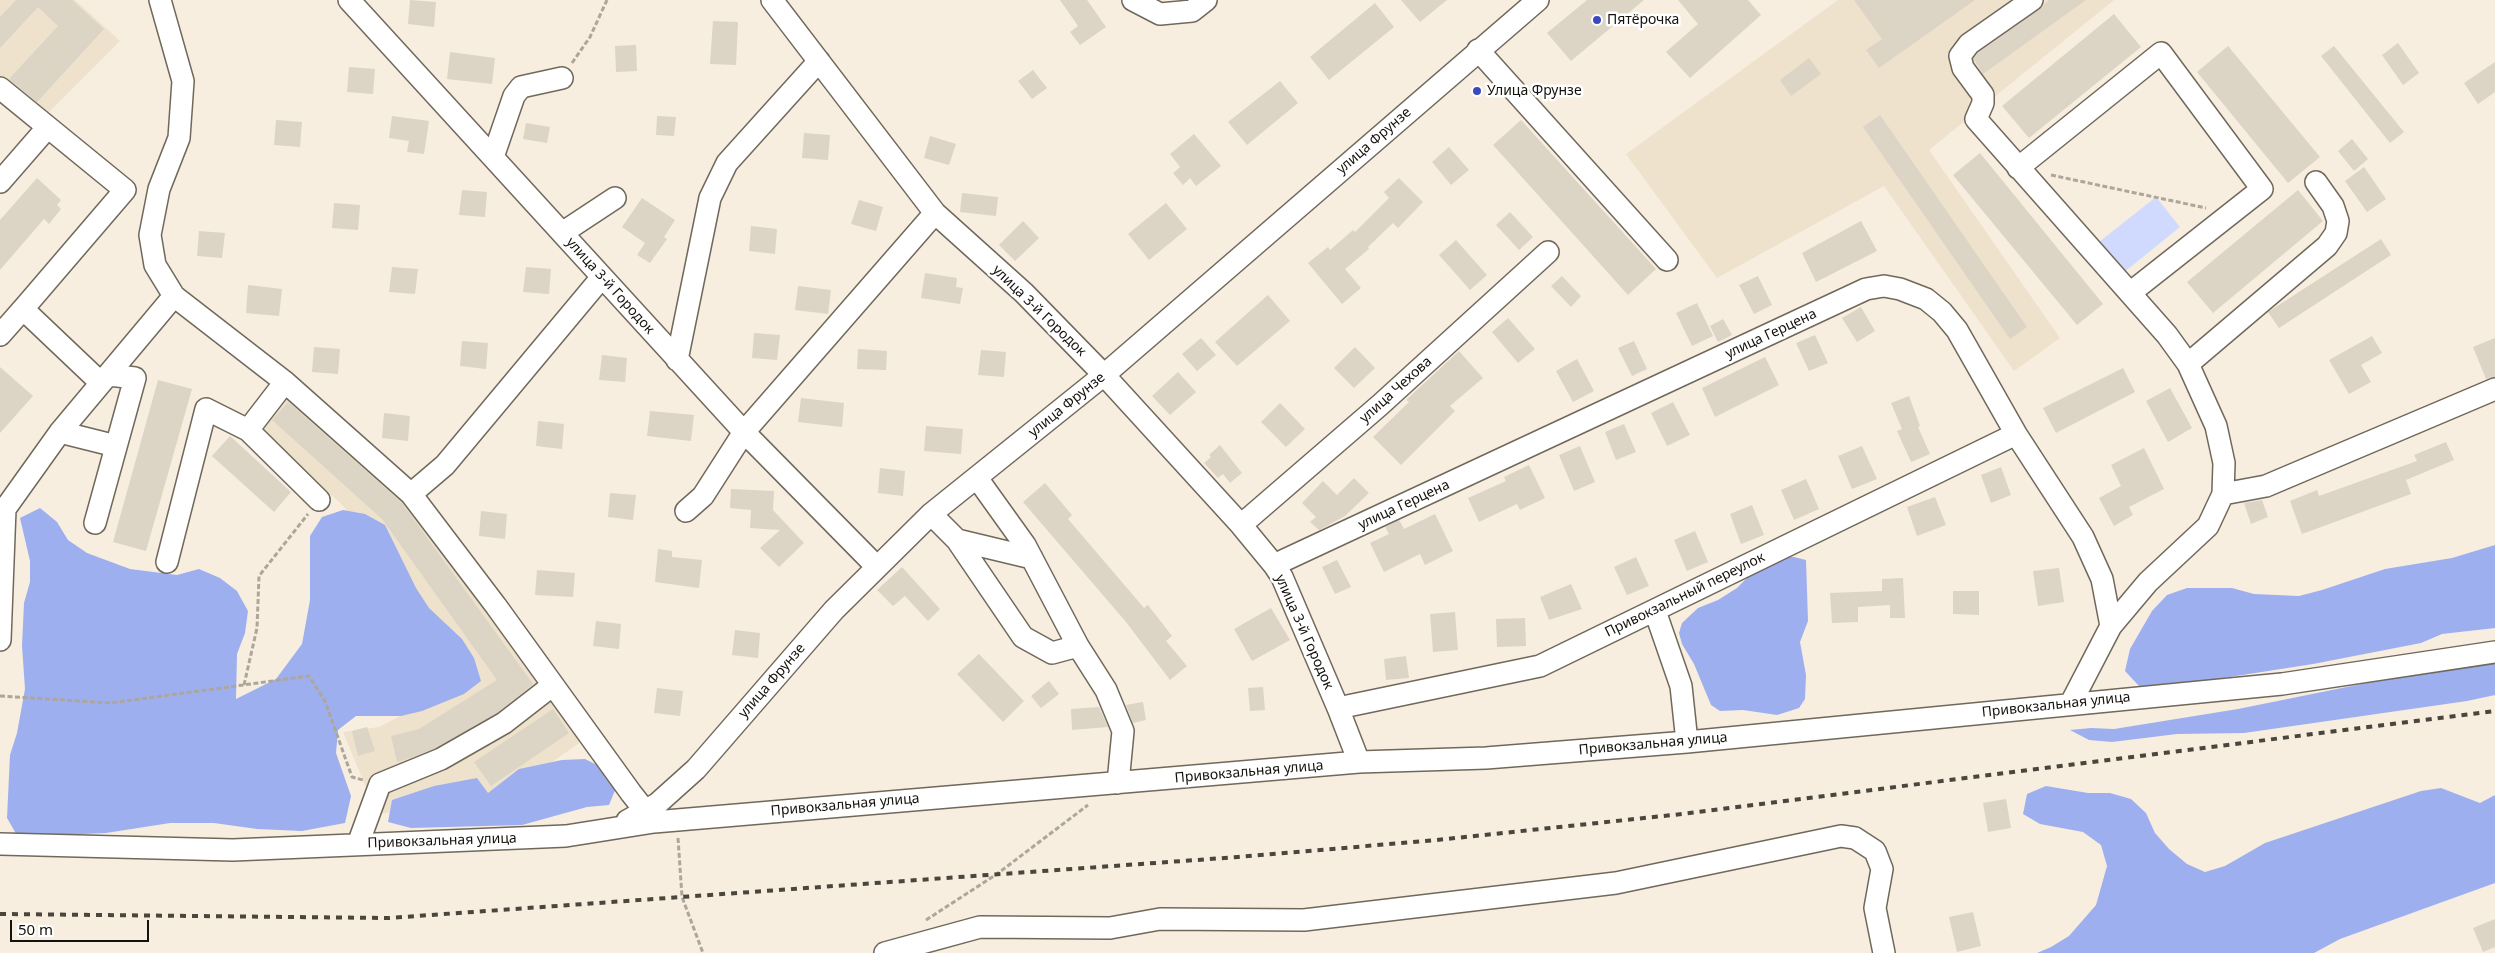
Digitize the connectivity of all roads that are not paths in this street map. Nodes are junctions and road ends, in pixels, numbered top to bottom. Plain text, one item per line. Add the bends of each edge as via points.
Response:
1 (160, 0) edge
2 (349, 0) edge
3 (772, 0) edge
4 (1133, 0) edge
5 (1206, 0) edge
6 (1538, 0) edge
7 (2032, 0) edge
8 (1478, 50) junction
9 (819, 62) junction
10 (562, 78) road end
11 (0, 88) edge
12 (47, 128) junction
13 (493, 158) junction
14 (2018, 168) junction
15 (0, 182) edge
16 (2316, 182) dead end
17 (616, 198) dead end
18 (935, 213) junction
19 (562, 233) junction
20 (1548, 252) dead end
21 (1668, 260) dead end
22 (602, 277) junction
23 (2130, 294) junction
24 (174, 296) junction
25 (23, 309) junction
26 (0, 335) edge
27 (677, 360) junction
28 (2188, 364) junction
29 (1104, 375) junction
30 (105, 379) junction
31 (285, 382) junction
32 (2495, 389) edge
33 (248, 430) junction
34 (60, 432) junction
35 (744, 432) junction
36 (2016, 434) junction
37 (116, 446) junction
38 (977, 478) junction
39 (411, 494) junction
40 (2223, 494) junction
41 (319, 500) road end
42 (686, 511) dead end
43 (2, 512) edge
44 (931, 514) junction
45 (95, 523) dead end
46 (1241, 524) junction
47 (957, 540) junction
48 (1032, 558) junction
49 (167, 562) dead end
50 (1274, 565) junction
51 (876, 566) junction
52 (1655, 611) junction
53 (2111, 626) junction
54 (0, 640) edge
55 (1078, 646) junction
56 (2495, 652) edge
57 (553, 685) junction
58 (2071, 704) junction
59 (1338, 708) junction
60 (1687, 742) junction
61 (1359, 762) junction
62 (1118, 783) junction
63 (650, 816) junction
64 (0, 844) edge
65 (358, 844) junction
66 (885, 953) edge
67 (1884, 953) edge

1 - 24 street via 184,81 179,138 159,189 150,235 155,265
2 - 13 street, улица 3-й Городок
3 - 9 street, улица 3-й Городок
4 - 5 street via 1160,14 1192,11
6 - 8 street, улица Фрунзе
7 - 14 street via 1969,44 1960,56 1962,68 1983,95 1976,118
8 - 21 street
8 - 29 street, улица Фрунзе
9 - 18 street, улица 3-й Городок
9 - 27 street via 727,163 718,180 710,198
10 - 13 street via 521,86 514,96
11 - 12 street
12 - 15 street
12 - 25 street via 125,190
13 - 19 street, улица 3-й Городок
14 - 23 street
14 - 23 street via 2161,53 2262,189
16 - 28 street via 2333,206 2338,221 2336,233 2328,246
17 - 19 street
18 - 29 street, улица 3-й Городок via 1024,293
18 - 35 street
19 - 22 street, улица 3-й Городок
20 - 46 street, улица Чехова
22 - 27 street, улица 3-й Городок
22 - 39 street via 445,465
23 - 28 street
24 - 30 street
24 - 31 street
25 - 26 street
25 - 30 street
27 - 35 street, улица 3-й Городок
28 - 40 street via 2216,426 2224,463
29 - 38 street, улица Фрунзе
29 - 46 street, улица 3-й Городок
30 - 34 street
30 - 37 street via 135,378
31 - 33 street
31 - 39 street
32 - 40 street via 2266,486
33 - 41 street
33 - 49 street via 206,409
34 - 37 street
34 - 43 street
35 - 42 street via 703,496
35 - 51 street, улица 3-й Городок
36 - 50 street, улица Герцена via 1957,330 1942,312 1926,299 1900,289 1884,286 1866,289
36 - 52 street, Привокзальный переулок
36 - 53 street, улица Герцена via 2083,537 2102,579
37 - 45 street
38 - 44 street, улица Фрунзе
38 - 48 street
39 - 57 street
40 - 53 street via 2208,526 2148,582
43 - 54 street
44 - 47 street
44 - 51 street, улица Фрунзе
46 - 50 street, улица 3-й Городок
47 - 48 street
47 - 55 street via 1023,637 1052,653
48 - 55 street
50 - 59 street, улица 3-й Городок
51 - 63 street, улица Фрунзе via 696,769 657,804
52 - 59 street, Привокзальный переулок via 1540,666
52 - 60 street via 1681,686
53 - 58 street
55 - 62 street via 1106,690 1123,731
56 - 58 street, Привокзальная улица via 2282,684
57 - 63 street
57 - 65 street via 504,723 441,759 380,784
58 - 60 street, Привокзальная улица
59 - 61 street, улица 3-й Городок
60 - 61 street, Привокзальная улица via 1486,758
61 - 62 street, Привокзальная улица
62 - 63 street, Привокзальная улица via 677,820
63 - 65 street, Привокзальная улица via 616,828 566,836
64 - 65 street, Привокзальная улица via 233,850
66 - 67 street via 980,927 1110,928 1160,919 1304,920 1607,884 1841,836 1855,838 1875,850 1882,869 1875,908

